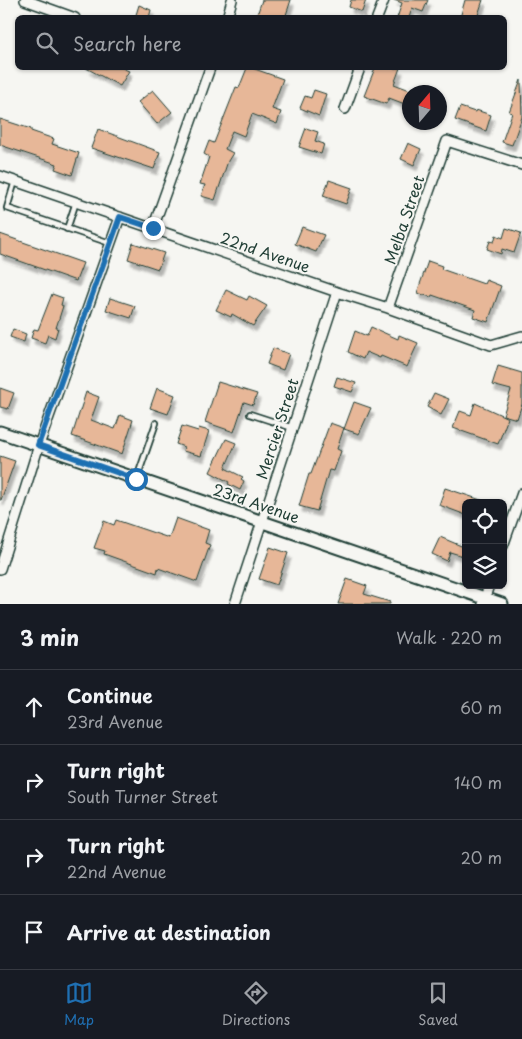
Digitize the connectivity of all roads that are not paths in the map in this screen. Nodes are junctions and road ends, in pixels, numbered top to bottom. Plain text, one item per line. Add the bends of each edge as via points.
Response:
1 (25, 0) edge
2 (232, 0) edge
3 (384, 0) edge
4 (67, 15) edge
5 (227, 15) edge
6 (379, 15) edge
7 (209, 70) edge
8 (359, 70) edge
9 (345, 109) dead end
10 (522, 165) edge
11 (0, 176) edge
12 (16, 181) junction
13 (76, 202) junction
14 (120, 217) junction
15 (153, 228) junction
16 (67, 229) junction
17 (110, 244) junction
18 (337, 292) junction
19 (388, 308) junction
20 (522, 336) edge
21 (250, 414) dead end
22 (156, 423) dead end
23 (292, 428) junction
24 (0, 432) edge
25 (38, 445) junction
26 (136, 479) junction
27 (522, 493) edge
28 (262, 522) junction
29 (504, 544) edge
30 (0, 569) edge
31 (488, 589) edge
32 (484, 601) edge
33 (234, 604) edge
34 (502, 604) edge

1 - 4 street
2 - 5 street
3 - 6 street
7 - 15 street
8 - 9 street
10 - 19 street, Melba Street via 447,141
11 - 12 street, 22nd Avenue
12 - 13 street, 22nd Avenue
12 - 16 lane via 7,208
13 - 14 street, 22nd Avenue
13 - 16 lane
14 - 15 street, 22nd Avenue
14 - 17 street
15 - 18 street, 22nd Avenue
16 - 17 lane
17 - 25 street
18 - 19 street, 22nd Avenue
18 - 23 street, Mercier Street
19 - 20 street, 22nd Avenue via 491,346
21 - 23 lane
22 - 26 lane
23 - 28 street, Mercier Street
24 - 25 street, 23rd Avenue
25 - 26 street, 23rd Avenue
25 - 30 street
26 - 28 street, 23rd Avenue
27 - 29 street
28 - 32 street, 23rd Avenue
28 - 33 street, Mercier Street
31 - 32 street
32 - 34 street, 23rd Avenue

